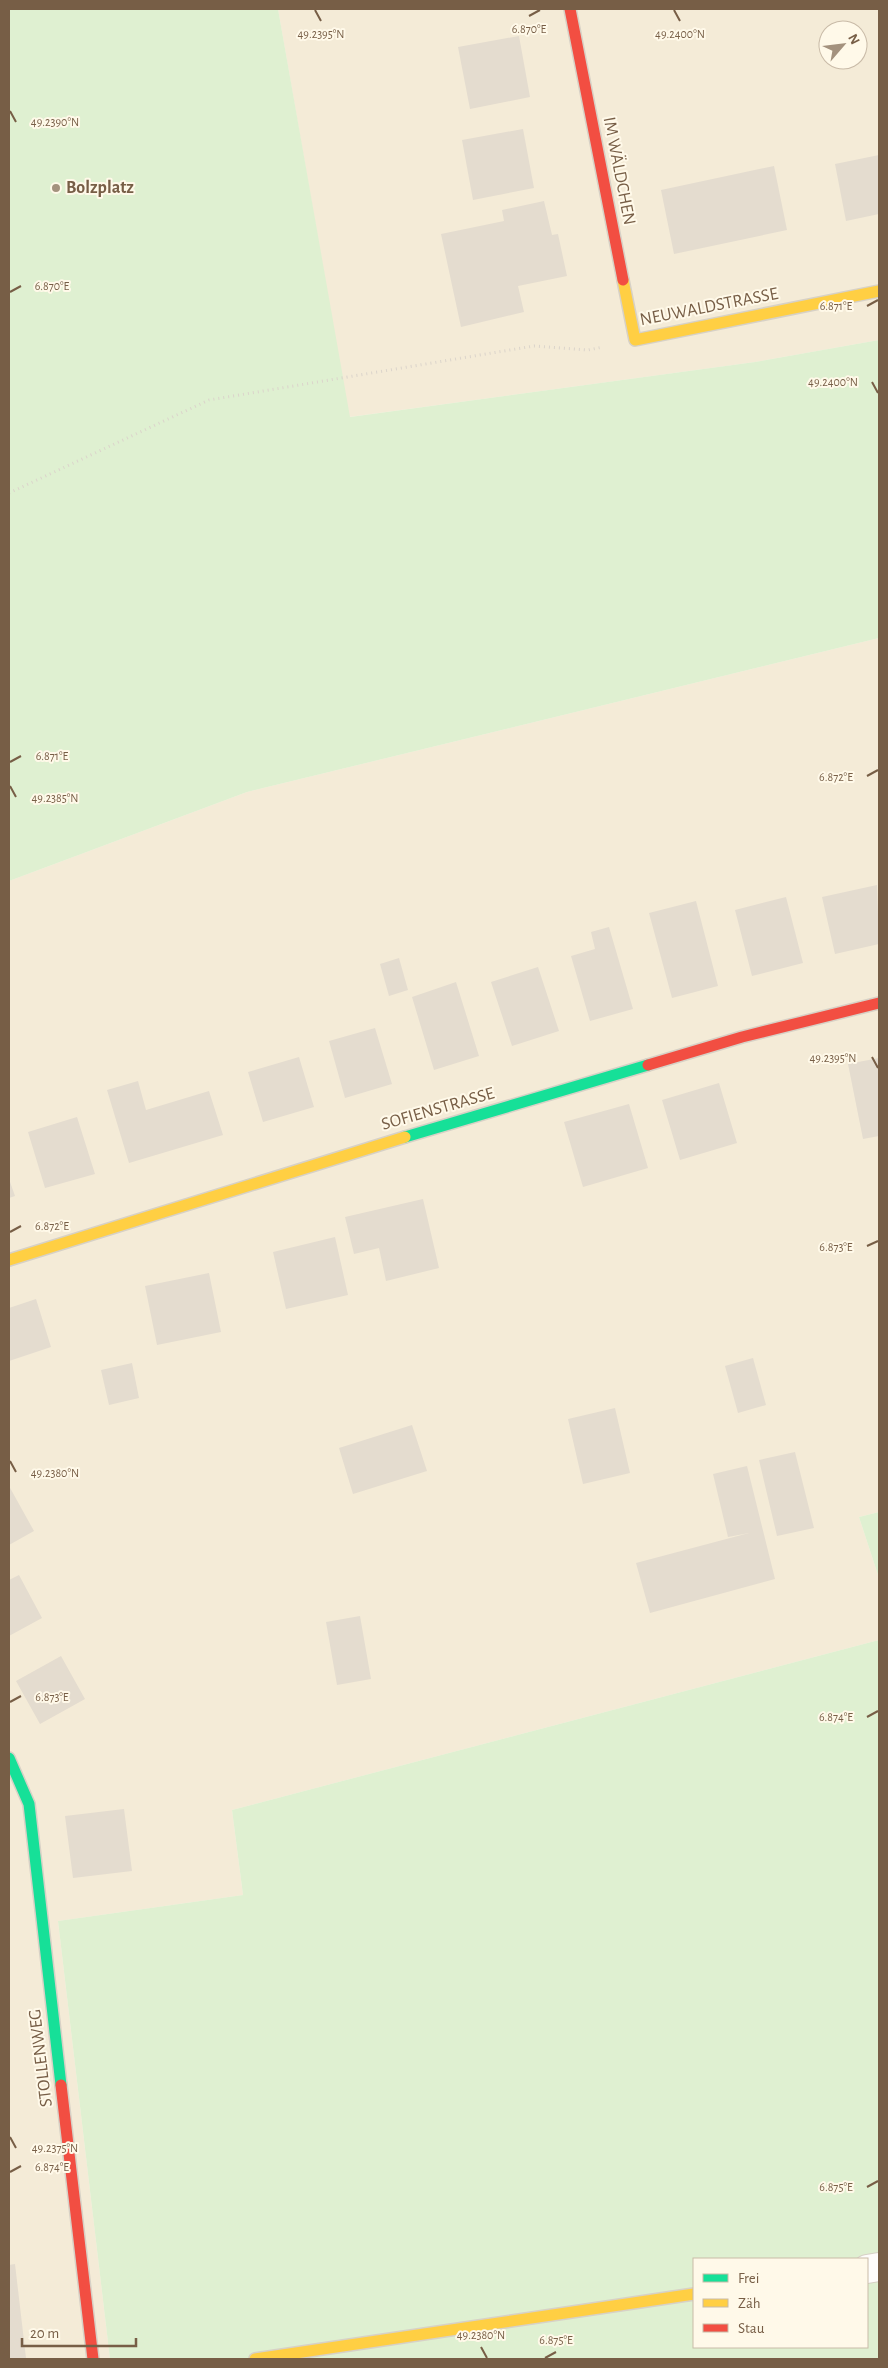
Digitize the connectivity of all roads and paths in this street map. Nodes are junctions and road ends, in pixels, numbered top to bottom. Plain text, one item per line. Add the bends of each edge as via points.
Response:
1 (570, 9) edge
2 (879, 291) edge
3 (635, 340) junction
4 (9, 493) edge
5 (879, 1002) edge
6 (9, 1260) edge
7 (9, 1758) edge
8 (693, 2294) edge
9 (93, 2359) edge
10 (255, 2359) edge

1 - 3 street, IM WÄLDCHEN
2 - 3 street, NEUWALDSTRASSE
3 - 4 path via 588,350 534,346 209,400
5 - 6 street, SOFIENSTRASSE via 723,1043
7 - 9 street, STOLLENWEG via 29,1804
8 - 10 street

